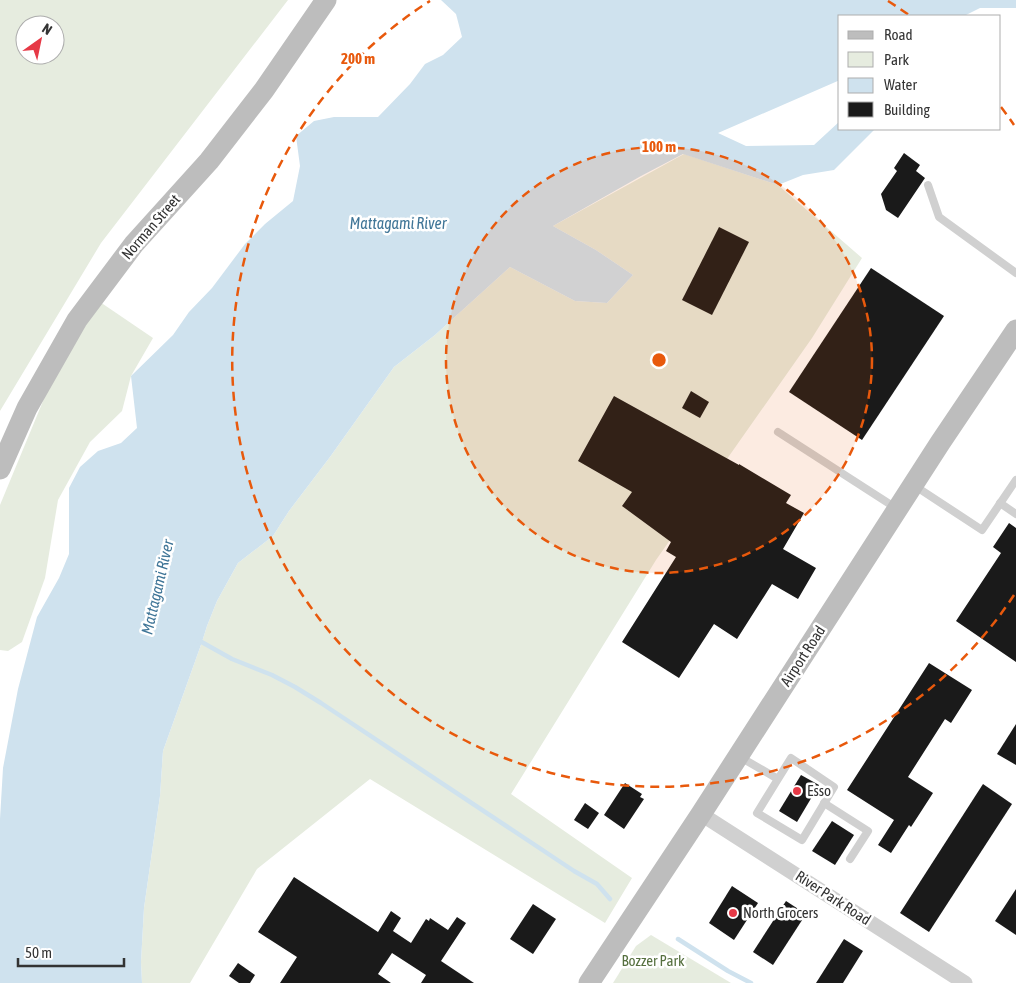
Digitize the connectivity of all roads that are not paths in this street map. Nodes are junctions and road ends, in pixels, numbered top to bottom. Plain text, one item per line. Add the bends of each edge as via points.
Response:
1 (326, 0) edge
2 (928, 186) dead end
3 (1016, 273) edge
4 (1016, 330) edge
5 (778, 432) dead end
6 (0, 469) edge
7 (1016, 480) edge
8 (914, 485) junction
9 (1000, 504) junction
10 (898, 509) junction
11 (1016, 514) edge
12 (739, 756) junction
13 (778, 779) junction
14 (824, 803) junction
15 (701, 814) junction
16 (850, 859) dead end
17 (589, 983) edge
18 (965, 983) edge

1 - 6 main road, Norman Street via 221,146 134,244 77,320 27,408
2 - 3 lane via 939,217
4 - 8 main road, Airport Road
5 - 10 lane
7 - 9 lane
8 - 9 lane via 982,530
8 - 10 main road, Airport Road
9 - 11 lane
10 - 12 main road, Airport Road
12 - 13 lane
12 - 15 main road, Airport Road
13 - 14 lane via 791,758 834,786
13 - 14 lane via 757,813 802,840
14 - 16 lane via 868,831
15 - 17 main road, Airport Road
15 - 18 street, River Park Road

